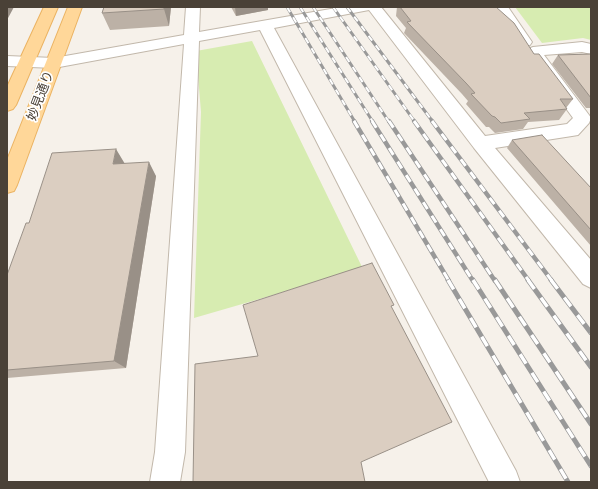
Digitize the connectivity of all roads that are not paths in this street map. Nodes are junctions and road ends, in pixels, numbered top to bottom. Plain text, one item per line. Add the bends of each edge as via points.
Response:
1 (51, 7) edge
2 (75, 7) edge
3 (193, 7) edge
4 (365, 7) edge
5 (374, 7) edge
6 (501, 7) edge
7 (265, 25) junction
8 (190, 38) junction
9 (591, 49) edge
10 (532, 52) junction
11 (27, 61) junction
12 (7, 62) edge
13 (54, 63) junction
14 (7, 105) edge
15 (481, 143) junction
16 (7, 185) edge
17 (591, 277) edge
18 (165, 482) edge
19 (505, 482) edge

1 - 11 main road, 妙見通り
2 - 13 main road, 妙見通り
3 - 8 street
4 - 7 street
5 - 15 street
6 - 10 street
7 - 8 street
7 - 19 street
8 - 13 street
8 - 18 street via 170,452
9 - 10 street via 582,47
10 - 15 street via 583,119 572,130
11 - 12 street
11 - 13 street
11 - 14 main road, 妙見通り
13 - 16 main road, 妙見通り
15 - 17 street

